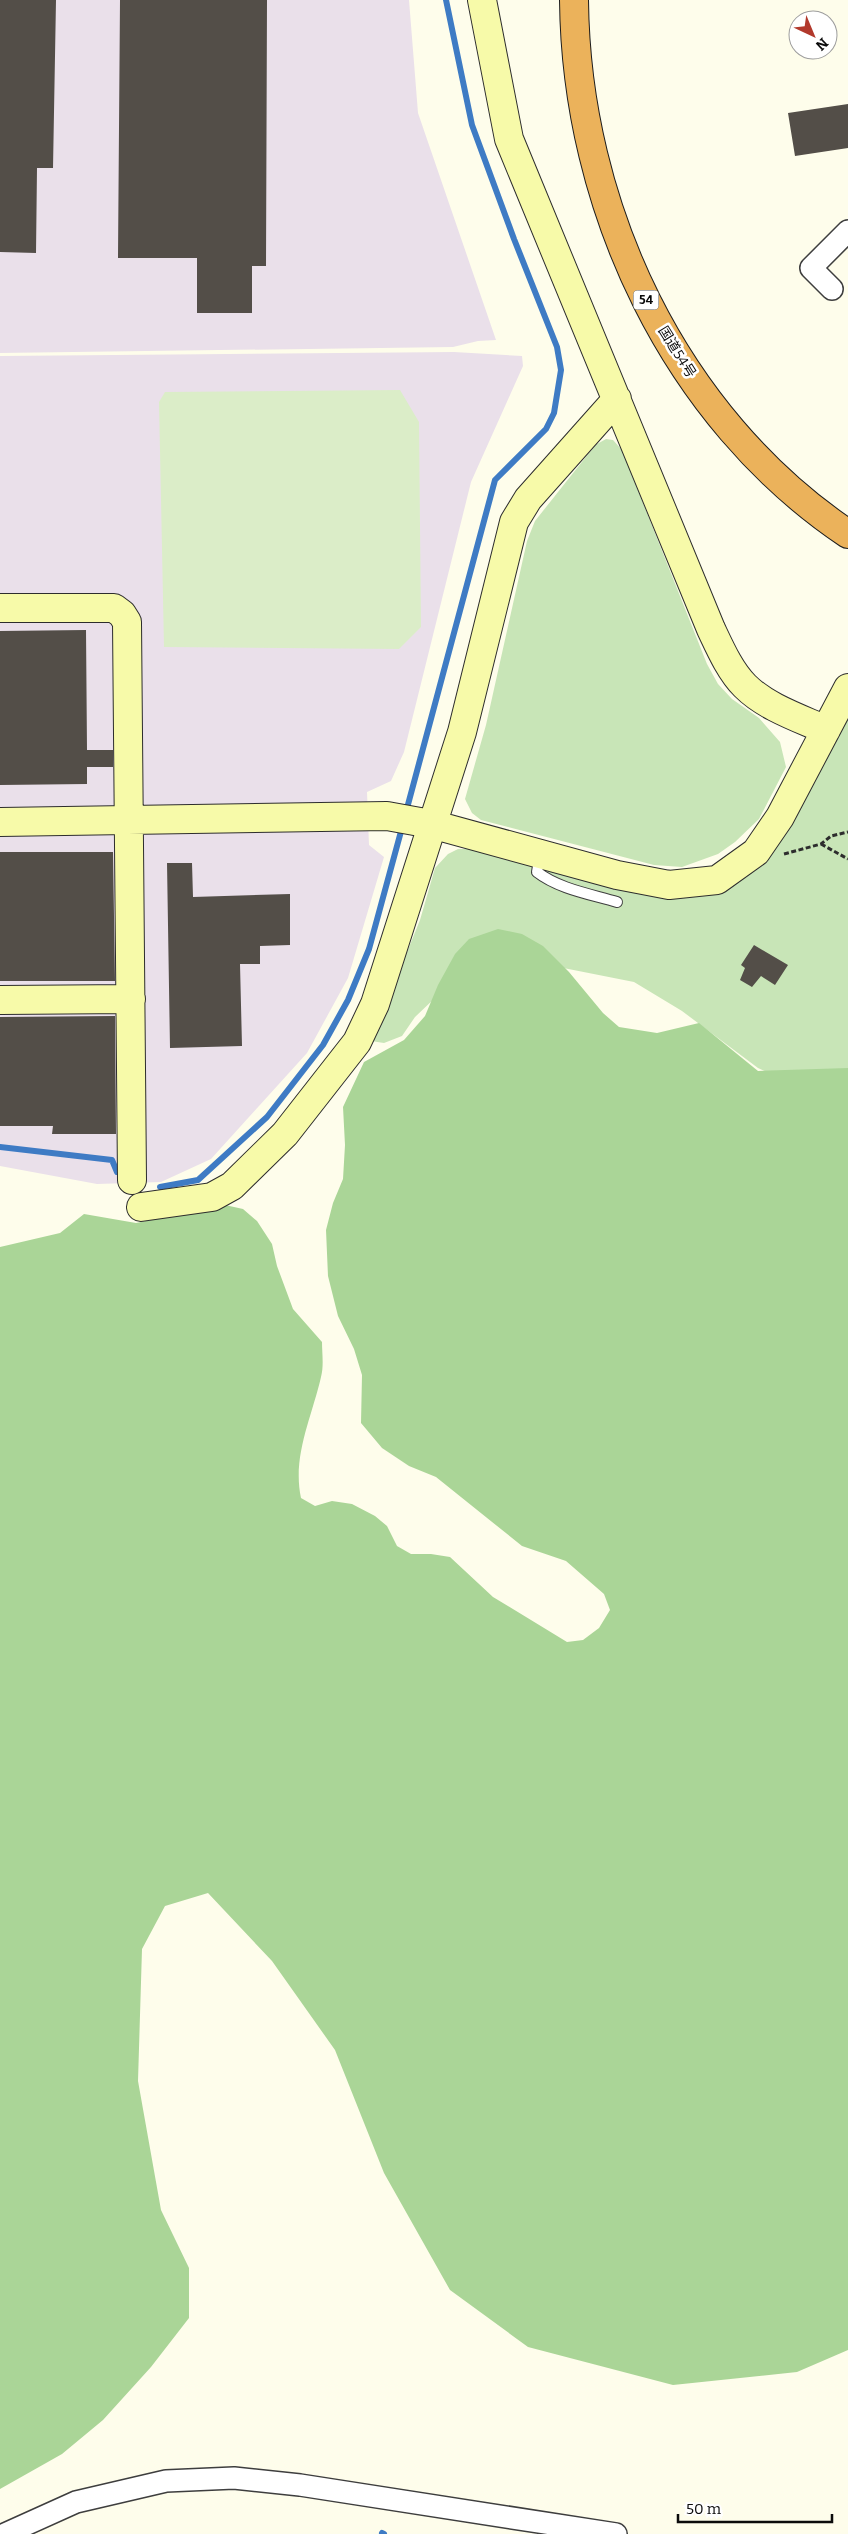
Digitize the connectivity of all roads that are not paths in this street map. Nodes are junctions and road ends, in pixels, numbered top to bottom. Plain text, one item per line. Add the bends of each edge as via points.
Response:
1 (482, 0) edge
2 (574, 0) edge
3 (848, 231) edge
4 (832, 289) dead end
5 (617, 399) junction
6 (848, 534) edge
7 (0, 608) edge
8 (848, 688) edge
9 (826, 730) junction
10 (130, 821) junction
11 (0, 822) edge
12 (431, 824) junction
13 (540, 853) junction
14 (617, 902) dead end
15 (131, 999) junction
16 (0, 1000) edge
17 (132, 1180) dead end
18 (142, 1207) dead end
19 (4, 2534) edge
20 (616, 2534) edge

1 - 5 street via 509,139
2 - 6 highway, 国道54号 / 54 via 578,78 588,134 604,199 640,291 686,368 744,442 790,489
3 - 4 street via 811,268
5 - 9 street via 727,661 744,685 757,696
5 - 12 street via 528,499 514,522 462,732
7 - 10 street via 114,608 122,614 128,628
8 - 9 street
9 - 13 street via 780,817 756,852 717,880 669,886
10 - 11 street
10 - 12 street via 387,816
10 - 15 street
12 - 13 street
12 - 18 street via 375,1004 357,1042 285,1134 232,1186 212,1197
13 - 14 lane via 537,872 545,878
15 - 16 street
15 - 17 street
19 - 20 street via 76,2502 166,2481 234,2478 328,2489

